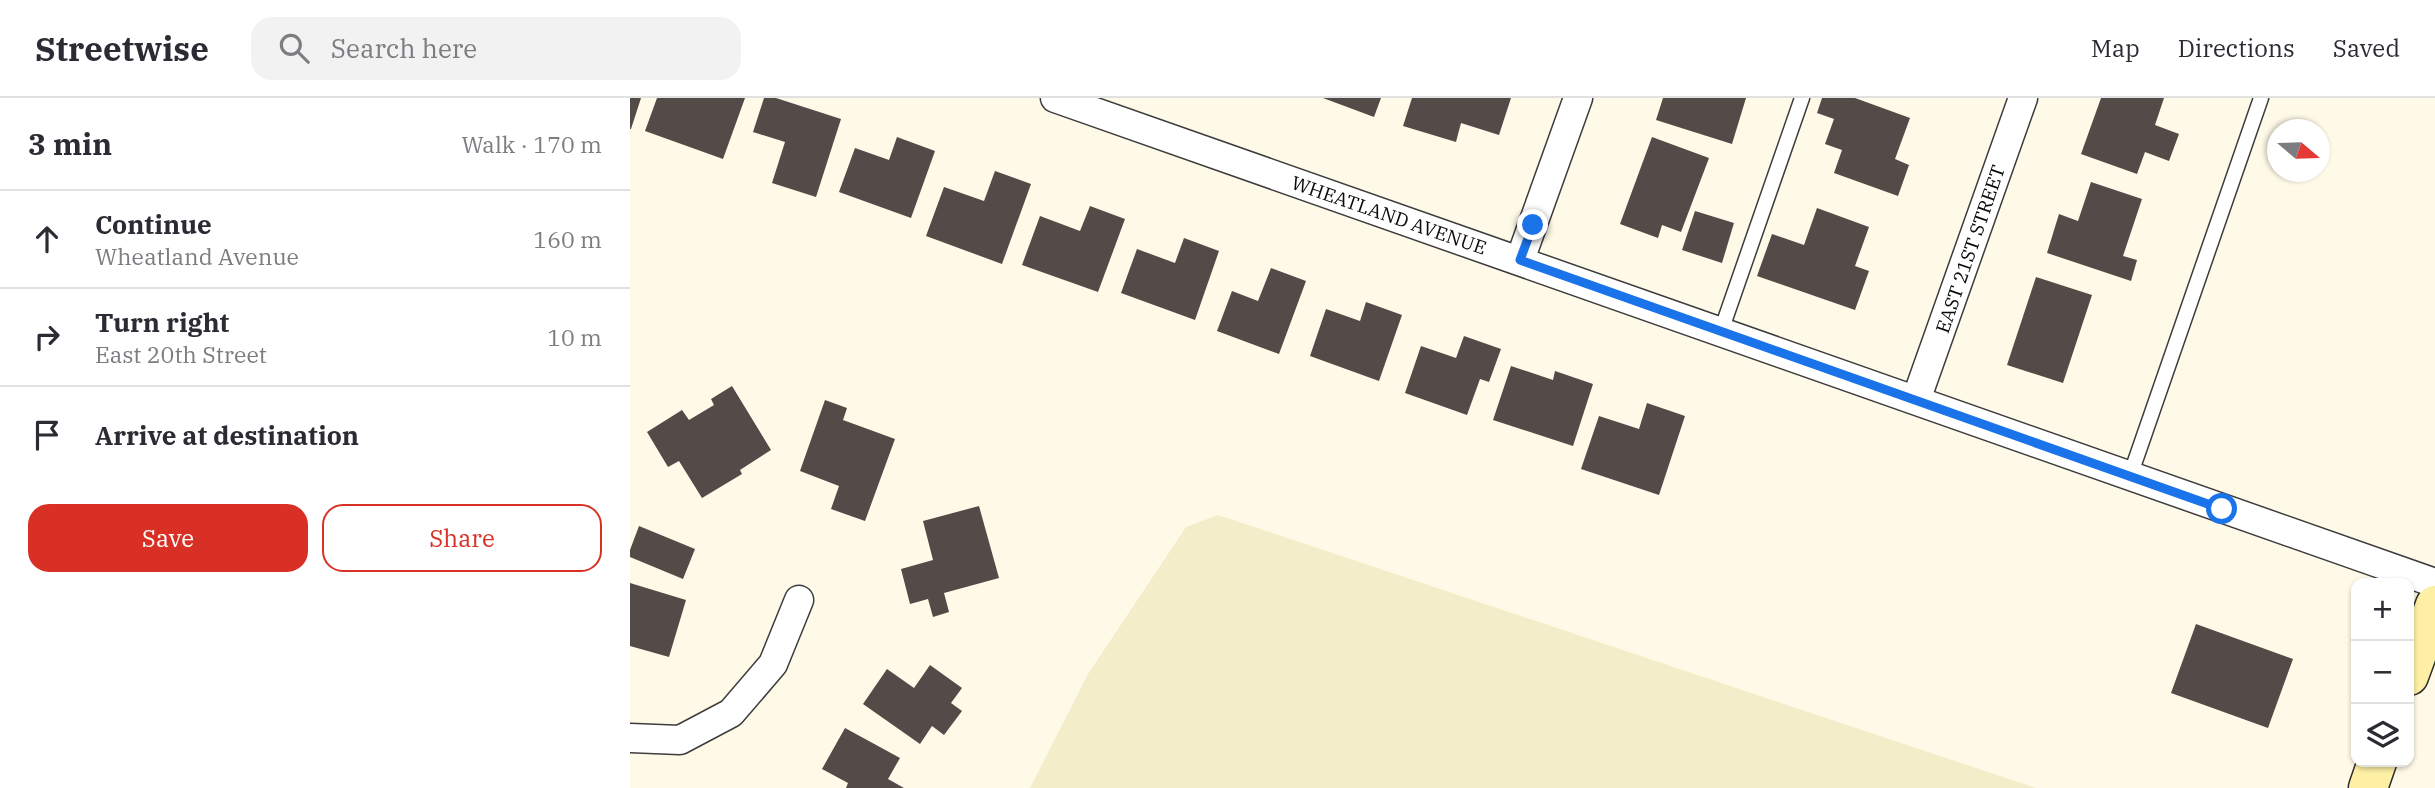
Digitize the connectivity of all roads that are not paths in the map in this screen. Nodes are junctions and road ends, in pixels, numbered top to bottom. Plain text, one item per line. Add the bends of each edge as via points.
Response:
1 (1055, 98) edge
2 (1578, 98) edge
3 (1802, 98) edge
4 (2023, 98) edge
5 (2261, 98) edge
6 (1520, 260) junction
7 (1721, 331) junction
8 (1916, 400) junction
9 (2130, 476) junction
10 (2435, 583) edge
11 (799, 600) dead end
12 (2435, 605) edge
13 (2414, 662) edge
14 (630, 738) edge
15 (2375, 767) edge
16 (2368, 788) edge

1 - 6 street, WHEATLAND AVENUE
2 - 6 street
3 - 7 lane
4 - 8 street, EAST 21ST STREET
5 - 9 lane
6 - 7 street, WHEATLAND AVENUE
7 - 8 street, WHEATLAND AVENUE
8 - 9 street, WHEATLAND AVENUE
9 - 10 street, WHEATLAND AVENUE
11 - 14 street via 773,664 731,713 680,740
12 - 13 street
15 - 16 street

